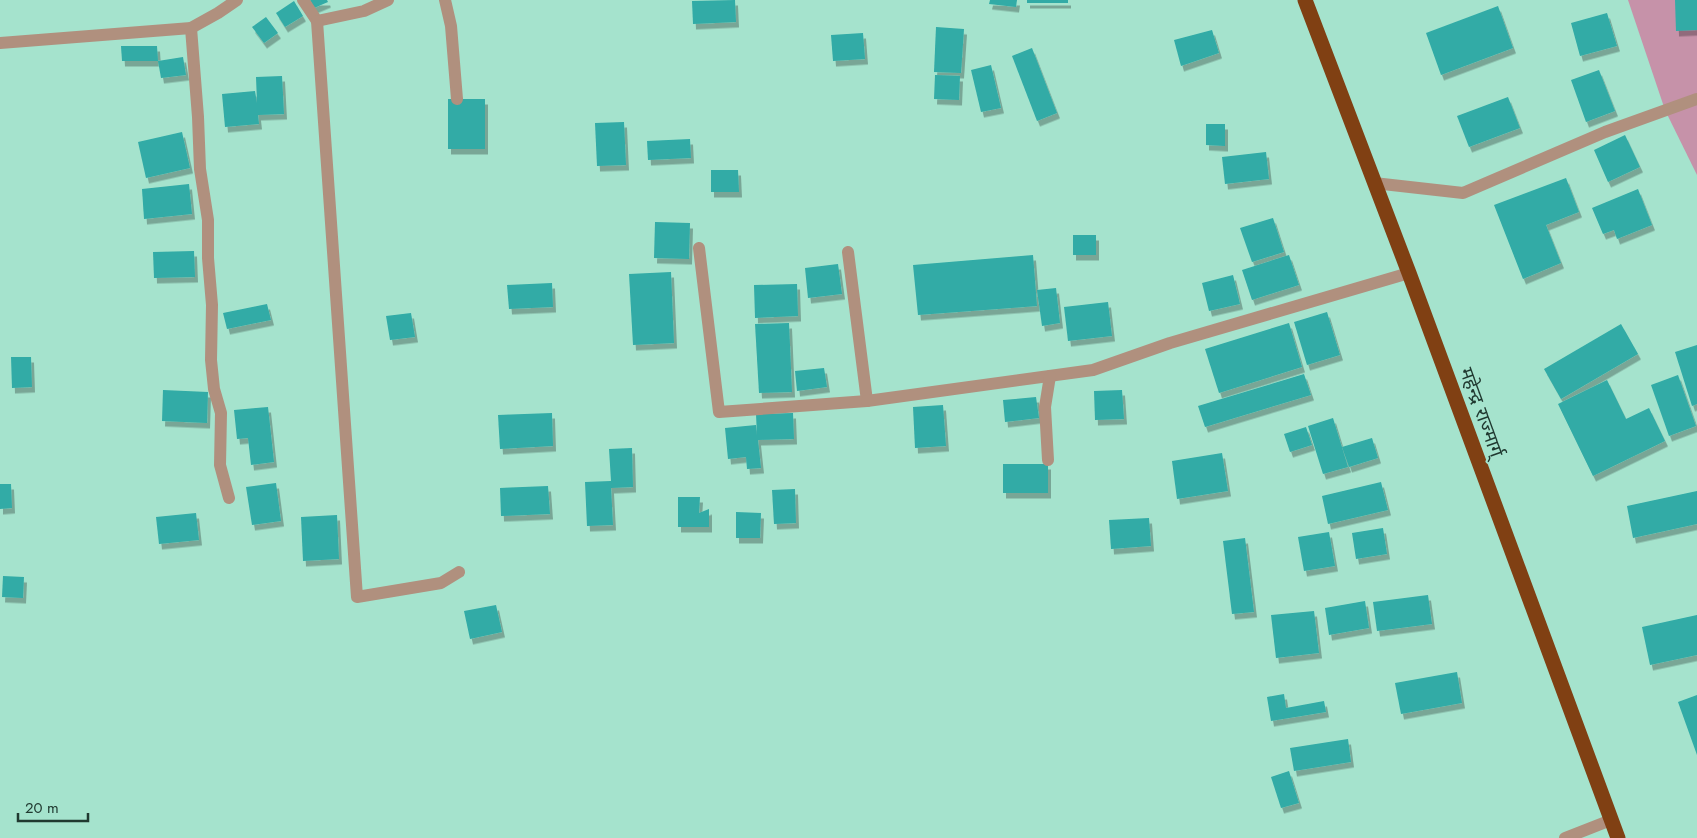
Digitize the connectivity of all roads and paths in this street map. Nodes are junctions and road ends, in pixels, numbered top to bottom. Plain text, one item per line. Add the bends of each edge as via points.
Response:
1 (237, 0) edge
2 (303, 0) edge
3 (388, 0) edge
4 (445, 0) edge
5 (1305, 0) edge
6 (317, 21) junction
7 (191, 28) junction
8 (0, 43) edge
9 (457, 99) dead end
10 (1697, 99) edge
11 (1374, 183) junction
12 (700, 248) dead end
13 (848, 252) dead end
14 (1409, 273) junction
15 (1050, 376) junction
16 (866, 401) junction
17 (1048, 460) dead end
18 (229, 498) dead end
19 (459, 572) dead end
20 (1611, 820) junction
21 (1565, 838) edge
22 (1618, 838) edge

1 - 7 street
2 - 6 street
3 - 6 street via 364,11
4 - 9 street via 451,26
5 - 11 highway, महेन्द्र राज्मार्ग्
6 - 19 street via 356,597 441,583
7 - 8 street
7 - 18 street via 200,169 208,220 211,360 214,389 222,413 220,465
10 - 11 street via 1605,132 1462,193
11 - 14 highway, महेन्द्र राज्मार्ग्
12 - 16 street via 719,412
13 - 16 street
14 - 15 street via 1170,343 1093,370
14 - 20 highway, महेन्द्र राज्मार्ग्
15 - 16 street
15 - 17 street via 1045,407
20 - 21 street
20 - 22 highway, महेन्द्र राज्मार्ग्

